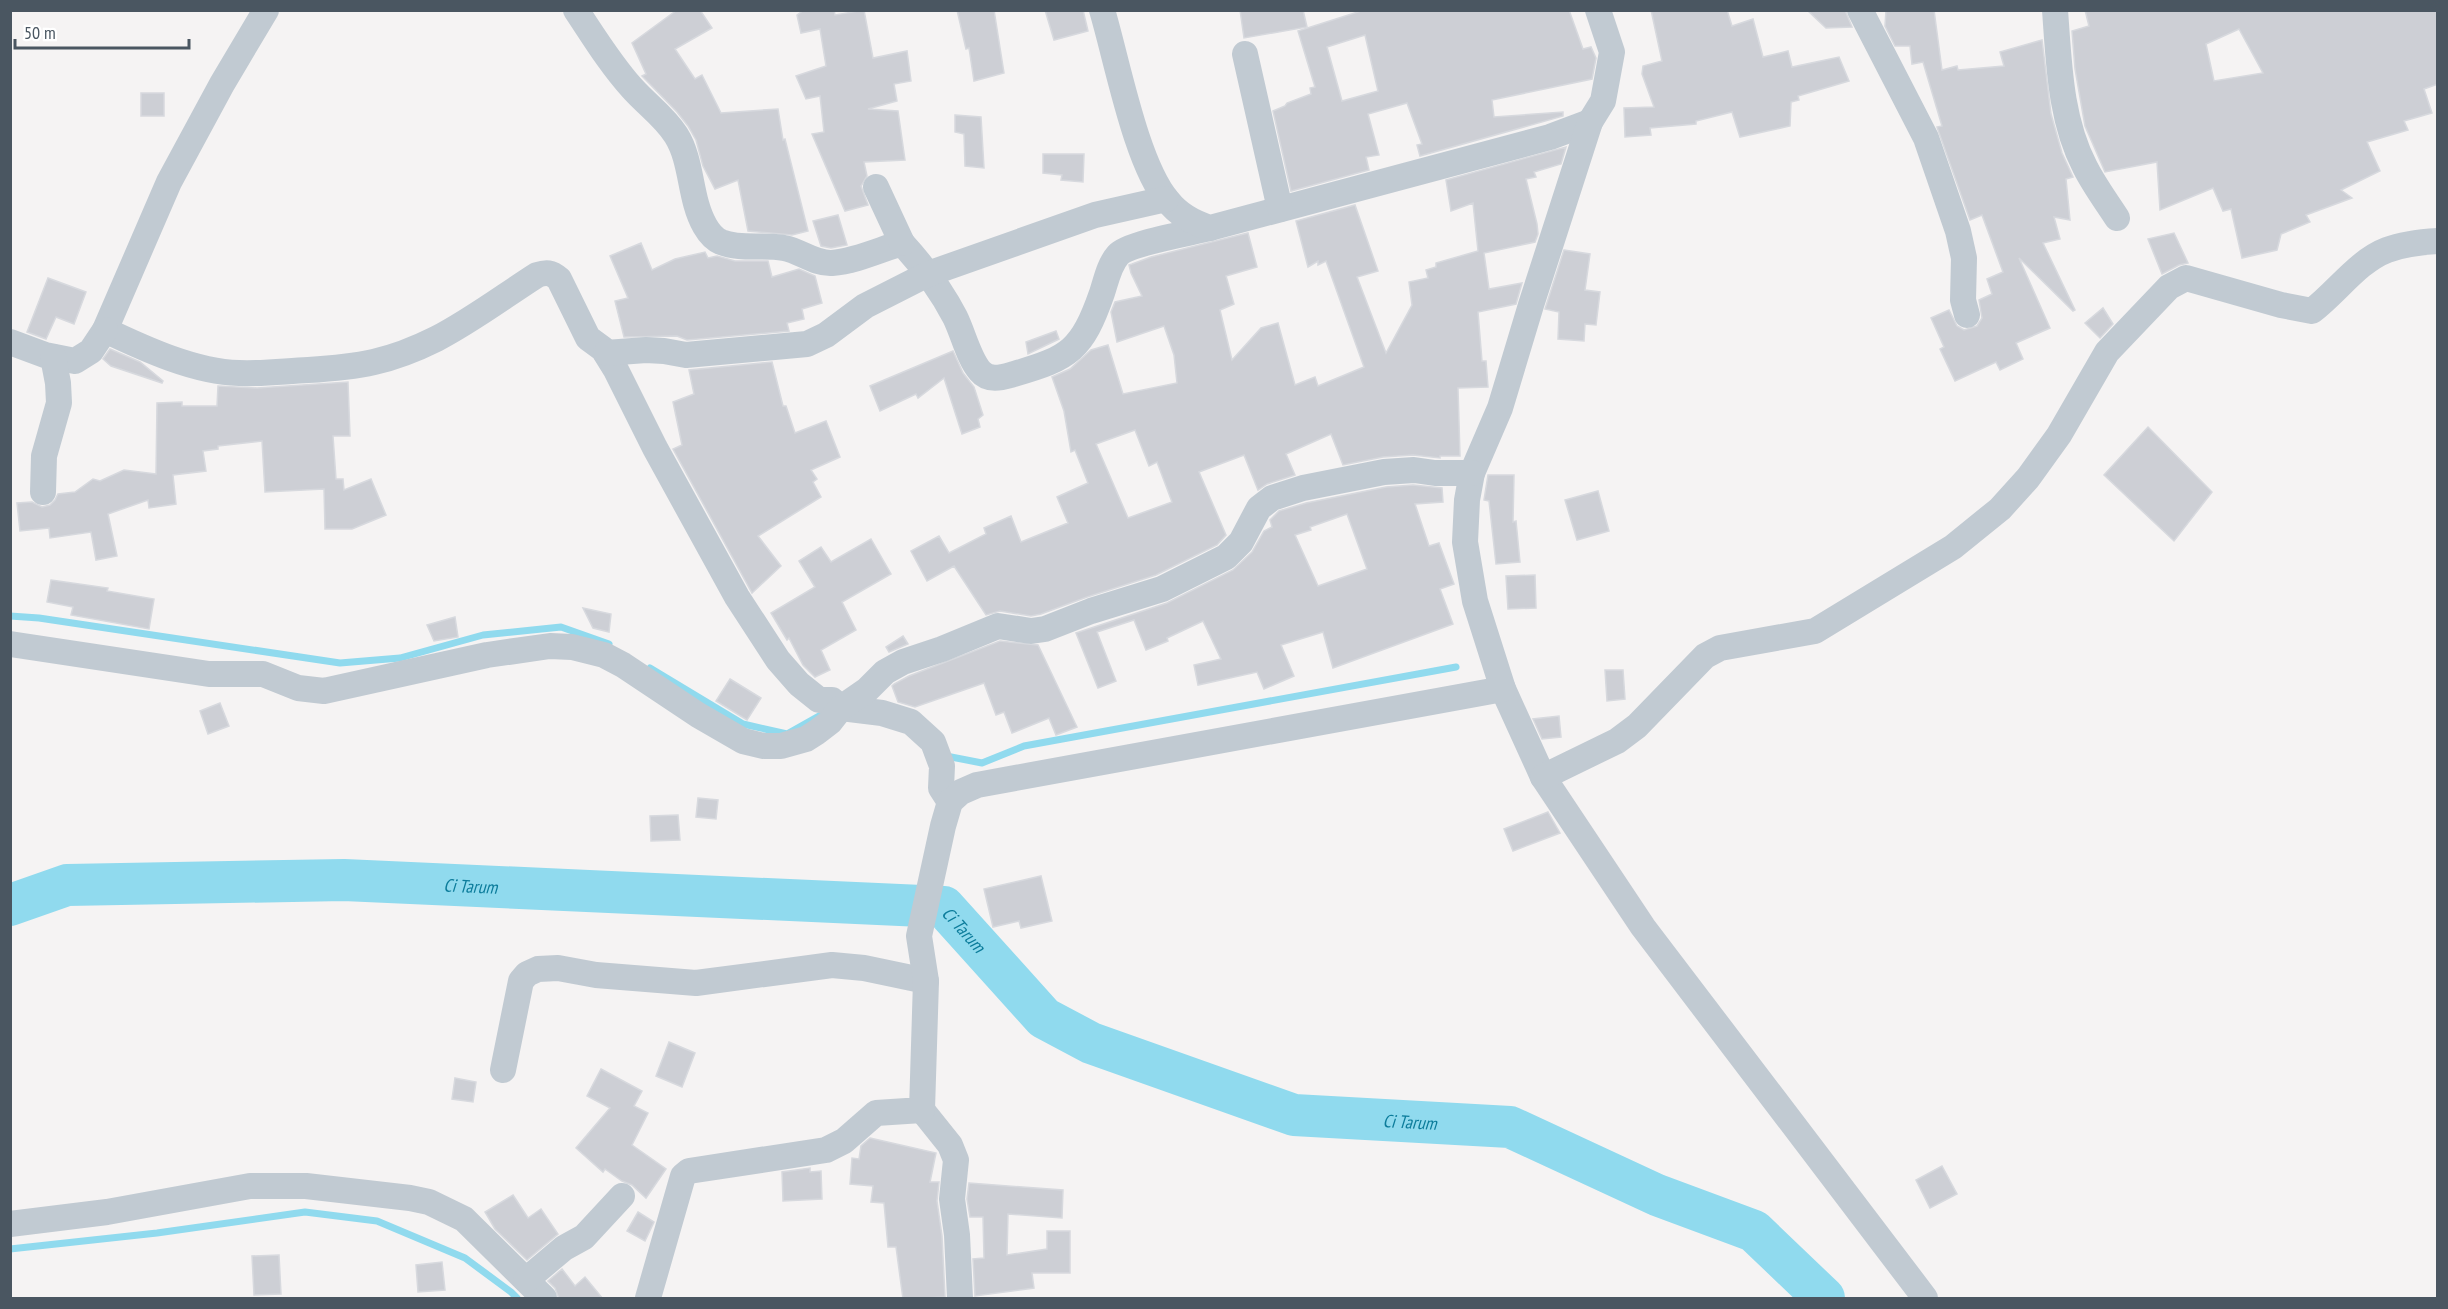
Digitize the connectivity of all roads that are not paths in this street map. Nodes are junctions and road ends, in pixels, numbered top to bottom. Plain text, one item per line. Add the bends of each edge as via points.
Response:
1 (266, 10) edge
2 (576, 10) edge
3 (1102, 10) edge
4 (1598, 10) edge
5 (1860, 10) edge
6 (2055, 10) edge
7 (1245, 54) dead end
8 (1590, 122) junction
9 (876, 187) dead end
10 (1166, 199) junction
11 (1280, 209) junction
12 (2117, 218) dead end
13 (1210, 228) junction
14 (2438, 241) edge
15 (902, 243) junction
16 (928, 274) junction
17 (1967, 315) dead end
18 (105, 330) junction
19 (10, 342) edge
20 (606, 353) junction
21 (53, 357) junction
22 (1472, 473) junction
23 (43, 492) dead end
24 (10, 644) edge
25 (1503, 689) junction
26 (838, 713) junction
27 (1544, 777) junction
28 (946, 814) junction
29 (926, 981) junction
30 (503, 1070) dead end
31 (922, 1110) junction
32 (622, 1196) dead end
33 (10, 1224) edge
34 (526, 1280) junction
35 (544, 1299) edge
36 (648, 1299) edge
37 (960, 1299) edge
38 (1925, 1299) edge

1 - 18 street via 169,182
2 - 15 street via 617,70 675,134 685,155 698,210 716,240 736,246 788,249 829,263 845,262
3 - 10 street via 1136,134
4 - 8 street via 1612,52 1603,101
5 - 17 street via 1926,138 1958,231 1964,258 1963,300
6 - 12 street via 2064,107 2072,136 2085,167
7 - 11 street
8 - 11 street via 1550,137
8 - 22 street via 1500,408
9 - 15 street
10 - 13 street via 1187,217
10 - 16 street via 1095,215
11 - 13 street
13 - 16 street via 1121,253 1086,331 1072,351 1043,366 1003,377 989,377 978,370 956,319
14 - 27 street via 2387,250 2371,259 2312,311 2186,278 2169,287 2107,352 2059,435 2028,478 2000,509 1953,547 1815,631 1720,648 1705,656 1637,726 1617,741
15 - 16 street
16 - 20 street via 866,306 807,344 686,355 664,351
18 - 20 street via 159,354 221,371 262,374 342,369 395,357 437,338 547,272 559,279 588,338
18 - 21 street via 84,357 72,361
19 - 21 street
20 - 26 street via 737,597 778,660 819,700 832,700
21 - 23 street via 59,403 45,456
22 - 25 street via 1465,542 1475,601
22 - 26 street via 1384,472 1272,498 1259,508 1232,552 1162,589 1039,630 1002,625 989,629 893,667
24 - 26 street via 209,674 263,674 298,688 324,691 488,655 550,646 572,647 604,655 623,665 743,741 764,746 793,744 817,732
25 - 27 street
25 - 28 street via 977,785 961,792
26 - 28 street via 882,713 911,722 933,742 942,766
27 - 38 street via 1643,927
28 - 29 street via 919,936
29 - 30 street via 832,965 696,983 538,969 521,981
29 - 31 street
31 - 36 street via 876,1113 844,1141 826,1150 689,1171 683,1176
31 - 37 street via 950,1145 956,1160 952,1199
32 - 34 street via 584,1237 564,1248
33 - 34 street via 107,1212 250,1186 306,1185 410,1198 448,1209 464,1219
34 - 35 street

